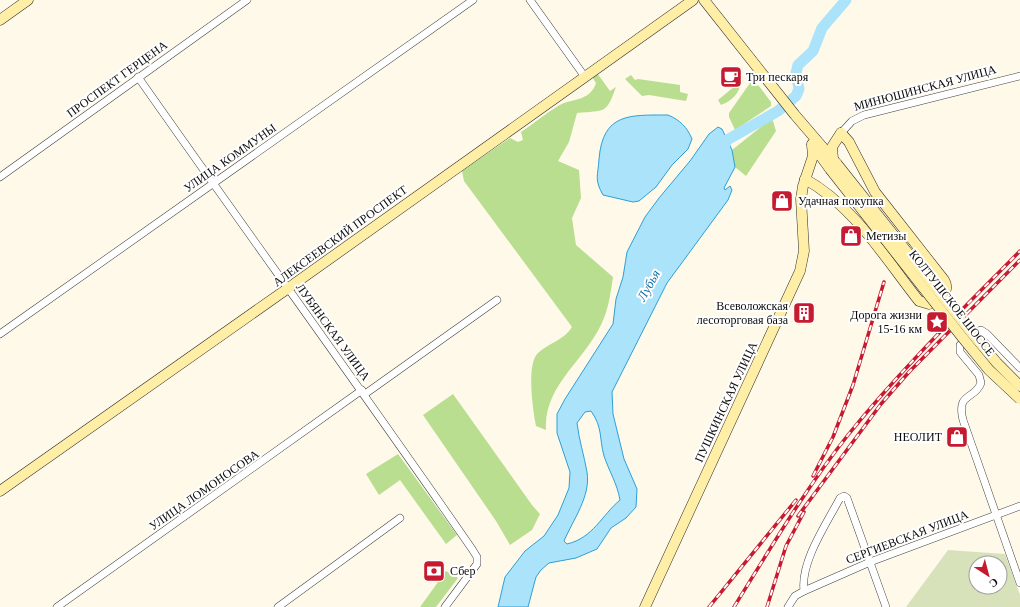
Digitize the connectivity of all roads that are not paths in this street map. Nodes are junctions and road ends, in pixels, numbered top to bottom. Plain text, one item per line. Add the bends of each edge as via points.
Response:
1 (28, 0) edge
2 (248, 0) edge
3 (473, 0) edge
4 (530, 0) edge
5 (693, 0) edge
6 (704, 0) edge
7 (0, 20) edge
8 (1020, 76) edge
9 (138, 77) junction
10 (585, 77) junction
11 (841, 133) junction
12 (815, 143) junction
13 (834, 164) junction
14 (0, 177) edge
15 (806, 179) junction
16 (213, 184) junction
17 (287, 289) junction
18 (497, 300) dead end
19 (0, 334) edge
20 (1020, 368) edge
21 (1020, 386) edge
22 (363, 392) junction
23 (1020, 399) edge
24 (0, 491) edge
25 (1020, 506) edge
26 (996, 514) junction
27 (400, 518) dead end
28 (870, 562) junction
29 (1020, 582) edge
30 (804, 590) junction
31 (57, 607) edge
32 (278, 607) edge
33 (445, 607) edge
34 (645, 607) edge
35 (788, 607) edge
36 (886, 607) edge

1 - 7 street
2 - 9 street, ПРОСПЕКТ ГЕРЦЕНА
3 - 16 street, УЛИЦА КОММУНЫ
4 - 10 street
5 - 10 street, АЛЕКСЕЕВСКИЙ ПРОСПЕКТ
6 - 12 street, КОЛТУШСКОЕ ШОССЕ
8 - 11 street, МИНЮШИНСКАЯ УЛИЦА via 864,115 852,121
9 - 14 street, ПРОСПЕКТ ГЕРЦЕНА
9 - 16 street, ЛУБЯНСКАЯ УЛИЦА
10 - 17 street, АЛЕКСЕЕВСКИЙ ПРОСПЕКТ
11 - 12 street, МИНЮШИНСКАЯ УЛИЦА via 828,142
11 - 13 street, МИНЮШИНСКАЯ УЛИЦА via 832,147
11 - 15 street via 849,142 875,192 944,280 947,286 945,293 929,304 919,301 853,217
12 - 13 street, КОЛТУШСКОЕ ШОССЕ
12 - 15 street, ПУШКИНСКАЯ УЛИЦА
13 - 15 street, ПУШКИНСКАЯ УЛИЦА via 814,167
13 - 21 street, КОЛТУШСКОЕ ШОССЕ, bridge via 970,331
13 - 23 street, КОЛТУШСКОЕ ШОССЕ, bridge via 962,337 989,370
15 - 34 street, ПУШКИНСКАЯ УЛИЦА via 801,199 804,244 800,271
16 - 17 street, ЛУБЯНСКАЯ УЛИЦА
16 - 19 street, УЛИЦА КОММУНЫ
17 - 22 street, ЛУБЯНСКАЯ УЛИЦА
17 - 24 street, АЛЕКСЕЕВСКИЙ ПРОСПЕКТ
18 - 22 street, УЛИЦА ЛОМОНОСОВА
20 - 26 street via 984,331 977,330 963,341 959,348 962,356 981,378 980,386 963,402 961,411
22 - 31 street, УЛИЦА ЛОМОНОСОВА
22 - 33 street, ЛУБЯНСКАЯ УЛИЦА via 476,557 477,564
25 - 26 street, СЕРГИЕВСКАЯ УЛИЦА
26 - 28 street, СЕРГИЕВСКАЯ УЛИЦА
26 - 29 street
27 - 32 street
28 - 30 street, СЕРГИЕВСКАЯ УЛИЦА
28 - 30 street via 847,498 844,496 840,498 816,542 802,579
28 - 36 street
30 - 35 street via 795,596

